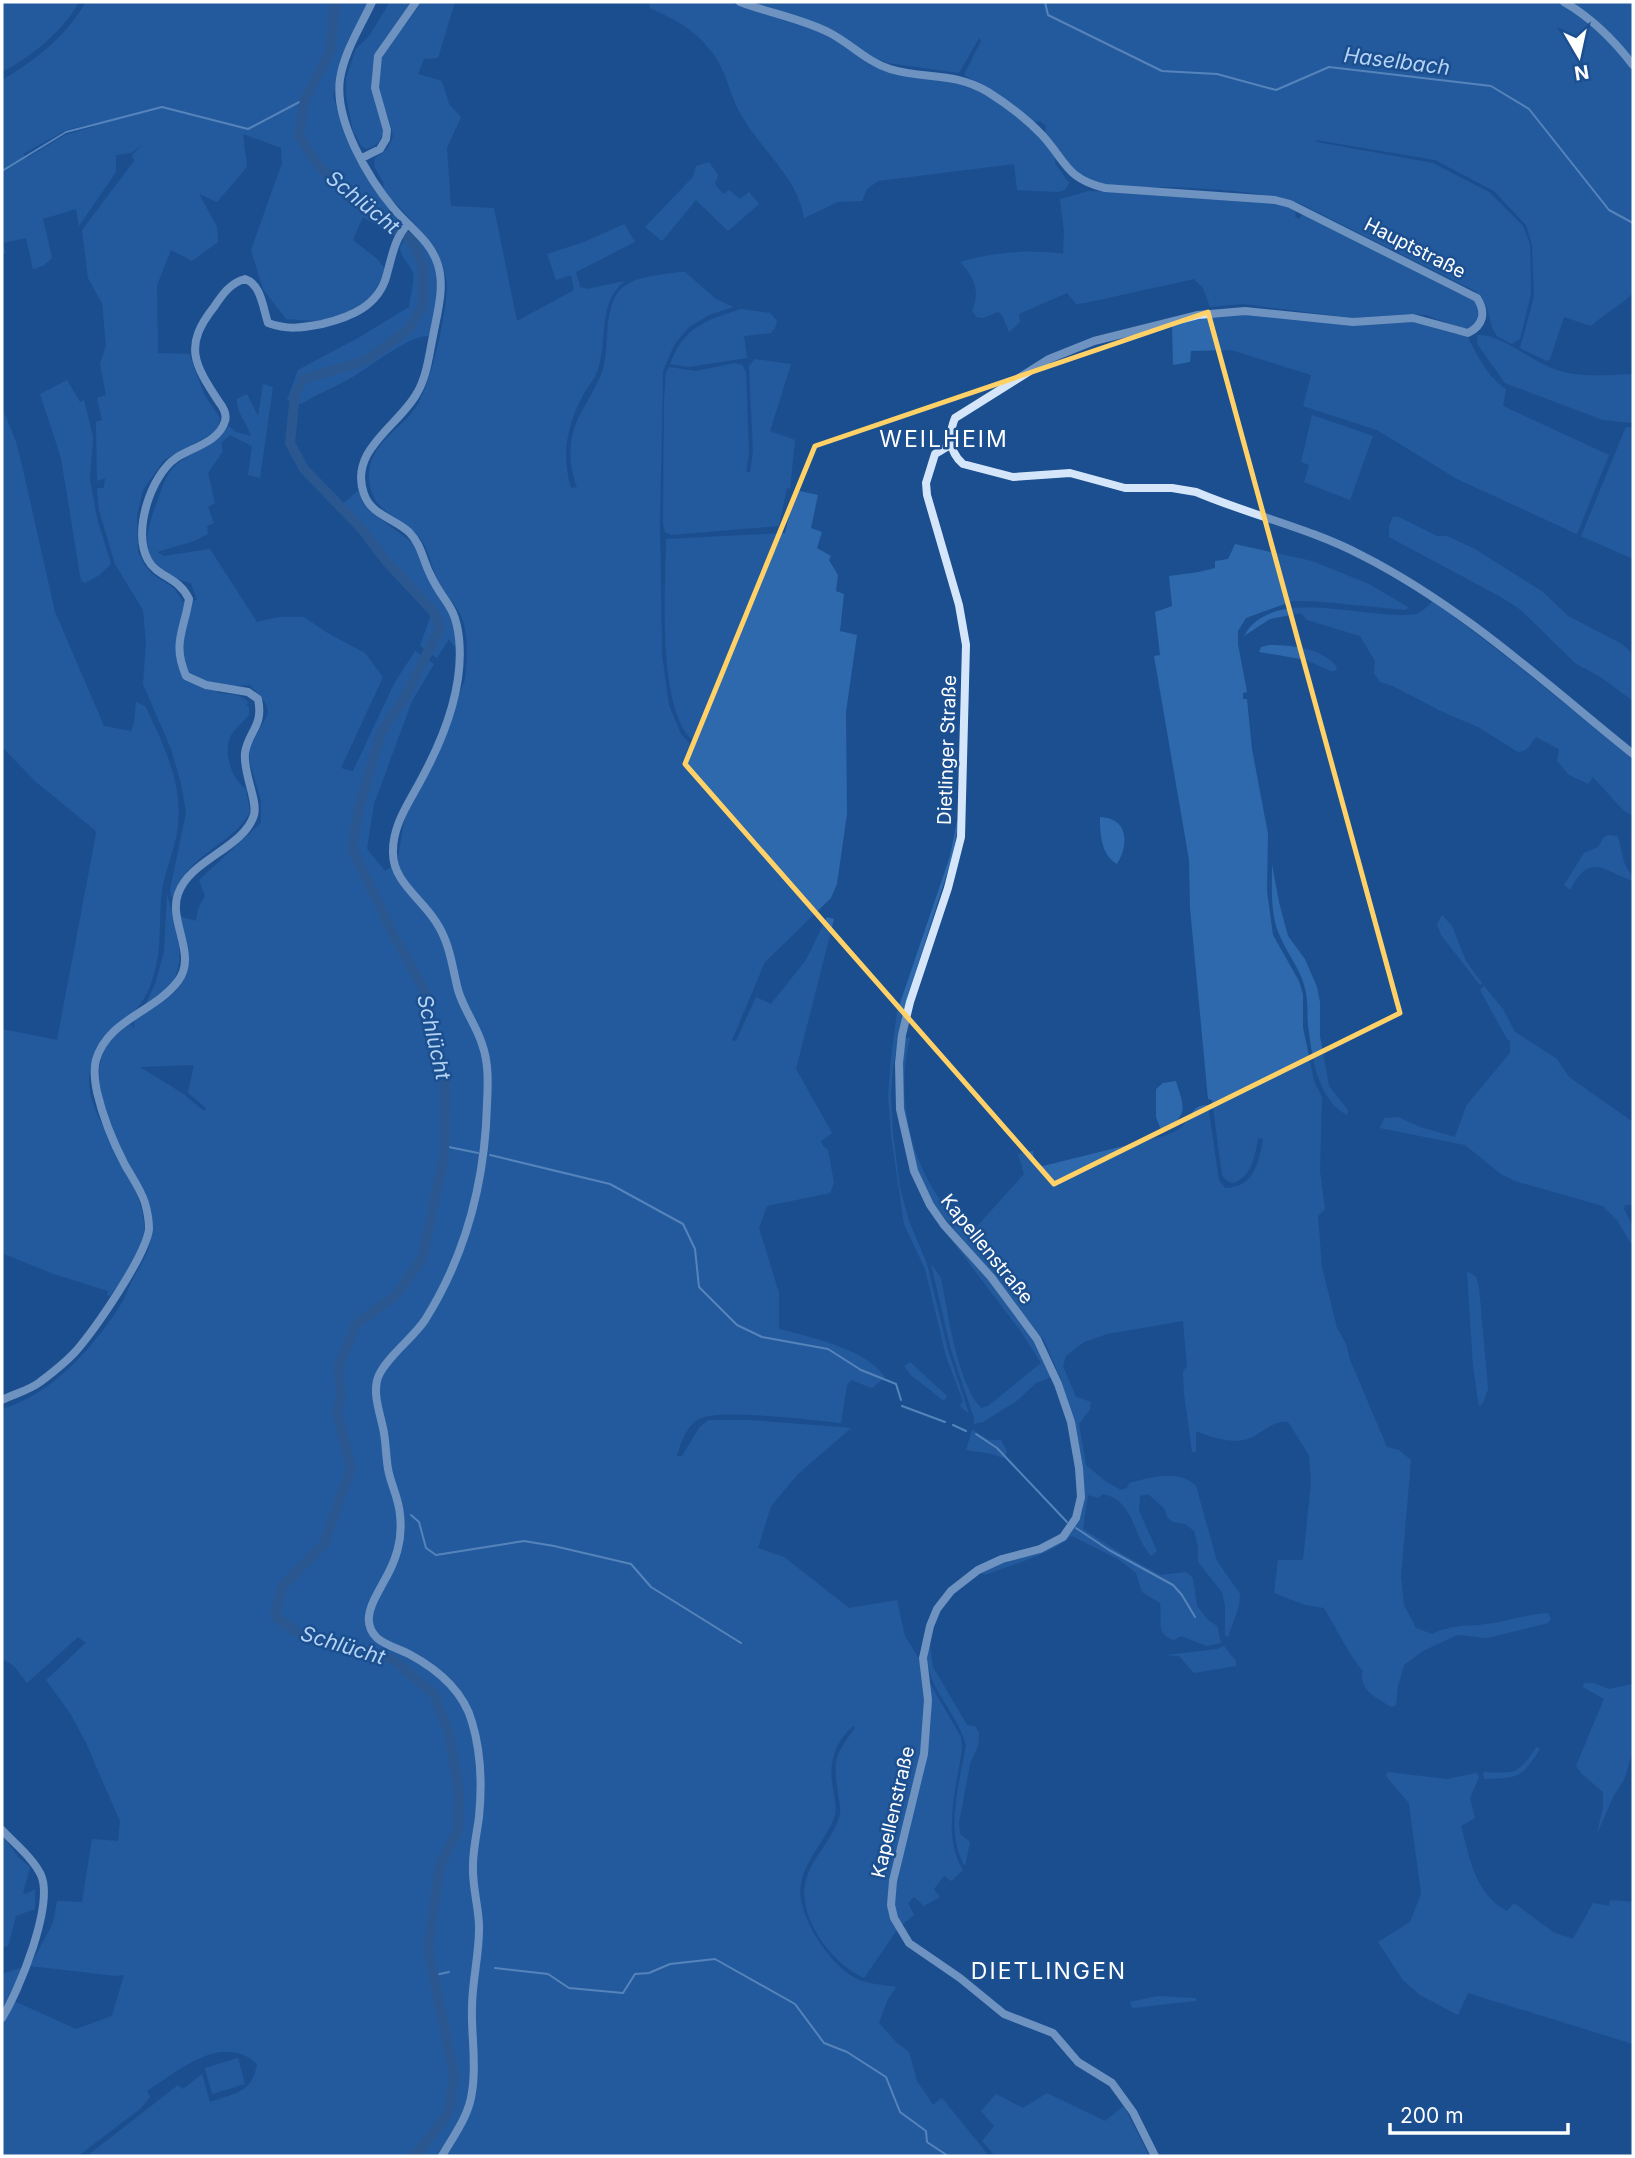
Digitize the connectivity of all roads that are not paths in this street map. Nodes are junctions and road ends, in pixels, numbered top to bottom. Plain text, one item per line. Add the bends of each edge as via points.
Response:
1 (372, 2) edge
2 (416, 2) edge
3 (740, 2) edge
4 (1564, 2) edge
5 (1633, 65) edge
6 (362, 158) junction
7 (406, 226) junction
8 (950, 445) junction
9 (1633, 754) edge
10 (899, 1063) joint
11 (2, 1400) edge
12 (2, 1830) edge
13 (2, 2018) edge
14 (442, 2156) edge
15 (1154, 2156) edge

1 - 6 street via 340,76 342,112
2 - 6 street via 378,56 375,88 386,139 380,149
3 - 8 street, Hauptstraße via 829,32 889,69 960,79 986,91 1042,135 1075,177 1094,186 1290,204 1469,293 1482,306 1481,324 1468,333 1413,318 1353,322 1245,310 1149,326 1094,341 1031,368 955,418
4 - 5 street via 1611,37
6 - 7 street
7 - 11 street via 394,247 383,285 368,306 342,319 284,329 268,323 257,289 245,279 231,285 198,327 194,348 198,367 226,418 219,435 174,460 162,474 142,521 142,541 147,559 183,587 189,599 179,637 186,676 206,685 248,692 258,699 261,712 246,750 244,771 254,814 235,839 187,876 177,894 175,912 185,959 181,978 121,1025 95,1062 102,1112 145,1203 149,1228 142,1253 76,1352 37,1385
7 - 14 street via 437,260 441,284 435,327 416,396 372,447 362,487 374,509 417,542 431,577 453,609 460,664 445,725 396,830 392,856 396,872 428,910 448,946 462,1002 484,1047 488,1078 486,1136 469,1229 424,1322 380,1372 376,1383 401,1538 397,1557 370,1609 371,1629 377,1638 426,1664 458,1692 472,1719 480,1779 472,1870 479,1928 471,2005 472,2094
8 - 9 street via 963,464 1013,477 1070,473 1125,488 1196,492 1358,553 1431,595
8 - 10 street, Dietlinger Straße via 935,454 926,483 966,645 961,837 910,1002
10 - 15 street, Kapellenstraße via 901,1109 914,1171 944,1225 991,1277 1037,1339 1071,1422 1081,1497 1076,1518 1063,1537 978,1570 937,1609 923,1658 928,1700 924,1754 893,1881 894,1918 909,1943 1004,2014 1053,2033 1078,2062 1112,2083 1133,2112
12 - 13 street via 41,1875 43,1892 34,1947

